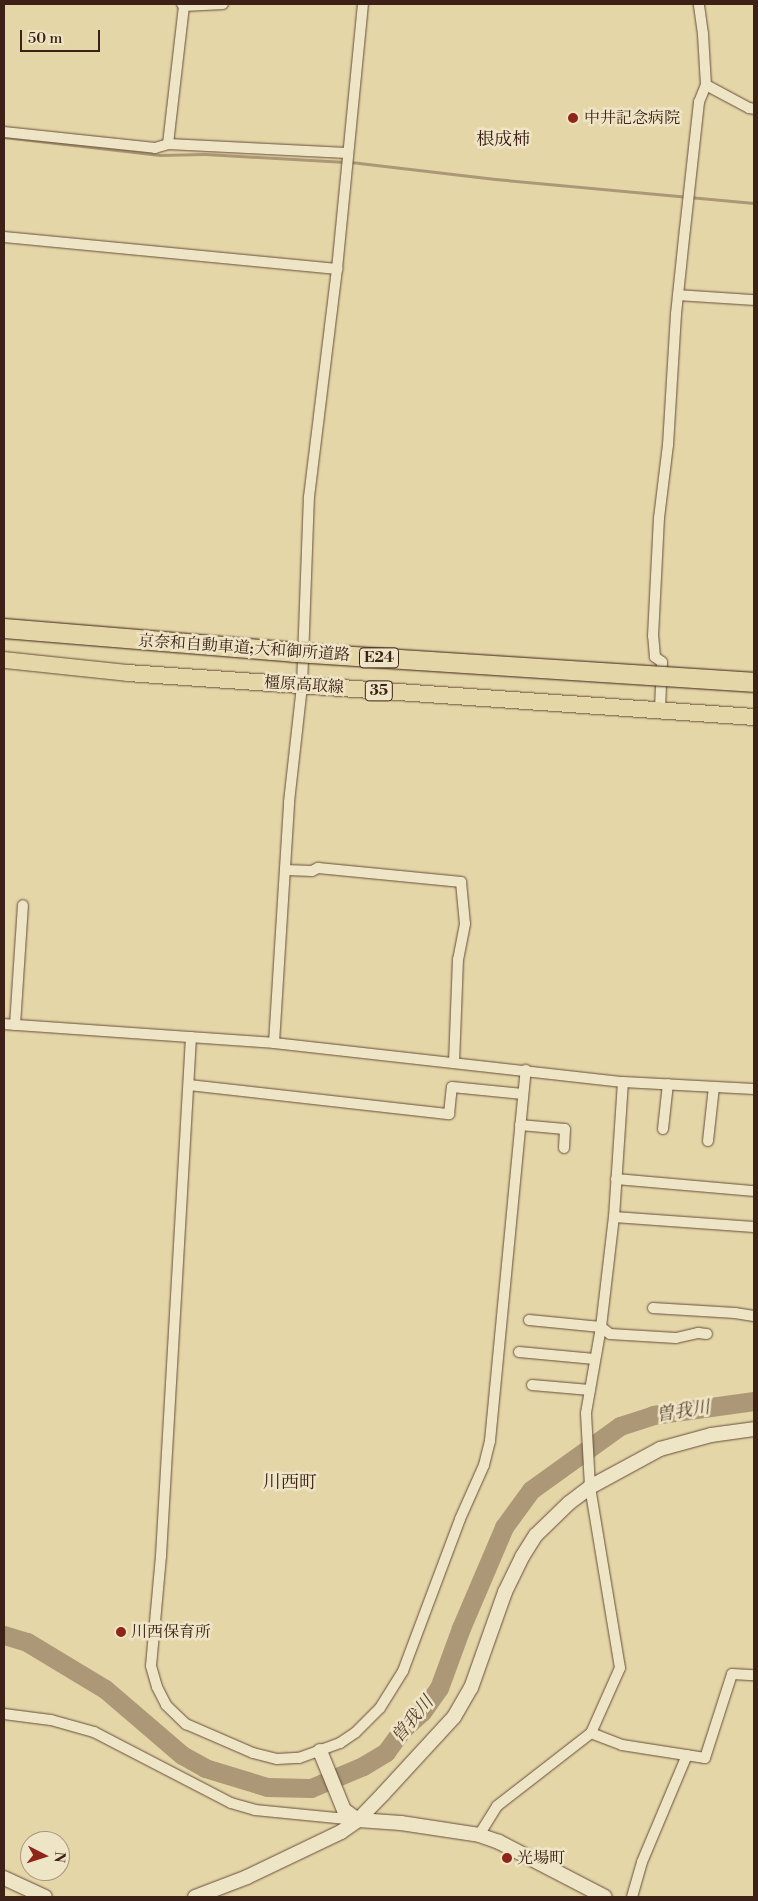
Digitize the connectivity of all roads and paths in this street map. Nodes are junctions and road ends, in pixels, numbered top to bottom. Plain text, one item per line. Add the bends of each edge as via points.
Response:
1 (224, 4) edge
2 (363, 4) edge
3 (699, 4) edge
4 (183, 5) edge
5 (706, 85) junction
6 (754, 109) edge
7 (4, 132) edge
8 (168, 144) junction
9 (346, 160) junction
10 (4, 237) edge
11 (337, 269) junction
12 (678, 295) junction
13 (754, 300) edge
14 (4, 628) edge
15 (4, 660) edge
16 (754, 682) edge
17 (302, 686) junction
18 (660, 710) junction
19 (754, 717) edge
20 (286, 870) junction
21 (23, 904) dead end
22 (4, 1024) edge
23 (15, 1025) junction
24 (191, 1037) junction
25 (274, 1043) junction
26 (454, 1063) junction
27 (526, 1070) junction
28 (623, 1082) junction
29 (668, 1084) junction
30 (188, 1085) junction
31 (714, 1087) junction
32 (754, 1089) edge
33 (523, 1094) junction
34 (520, 1125) junction
35 (663, 1129) dead end
36 (708, 1141) dead end
37 (564, 1148) dead end
38 (616, 1179) junction
39 (754, 1191) edge
40 (614, 1217) junction
41 (754, 1227) edge
42 (653, 1308) dead end
43 (754, 1316) edge
44 (529, 1320) dead end
45 (601, 1327) junction
46 (707, 1334) dead end
47 (519, 1352) dead end
48 (595, 1359) junction
49 (532, 1385) dead end
50 (590, 1390) junction
51 (754, 1429) edge
52 (590, 1482) junction
53 (754, 1675) edge
54 (4, 1714) edge
55 (590, 1733) junction
56 (321, 1755) junction
57 (687, 1755) junction
58 (358, 1820) junction
59 (479, 1835) junction
60 (4, 1878) edge
61 (45, 1897) edge
62 (195, 1897) edge
63 (605, 1897) edge
64 (632, 1897) edge

1 - 4 street
2 - 9 street
3 - 5 street
4 - 8 street
5 - 6 street
5 - 12 street via 699,102
7 - 8 street via 155,148
8 - 9 street
9 - 11 street
10 - 11 street
11 - 17 street via 309,498
12 - 13 street
12 - 18 street via 652,636 655,657 662,662
14 - 16 highway, 京奈和自動車道;大和御所道路 / E24, bridge via 293,652
15 - 17 main road, 橿原高取線 / 35
17 - 18 main road, 橿原高取線 / 35
17 - 20 street via 289,802
18 - 19 main road, 橿原高取線 / 35
20 - 25 street
20 - 26 street via 312,871 318,868 461,882 465,924 458,959
21 - 23 street
22 - 23 street
23 - 24 street
24 - 25 street
24 - 30 street
25 - 26 street
26 - 27 street
27 - 28 street
27 - 33 street
28 - 29 street
28 - 38 street
29 - 31 street
29 - 35 street
30 - 33 street via 449,1114 452,1087
30 - 56 street via 161,1556 151,1666 166,1705 186,1724 261,1756 287,1759
31 - 32 street
31 - 36 street
33 - 34 street
34 - 37 street via 565,1129
34 - 56 street via 490,1441 484,1464 460,1518 403,1671 389,1696 355,1733
38 - 39 street
38 - 40 street
40 - 41 street
40 - 45 street
42 - 43 street
44 - 45 street
45 - 46 street via 610,1334 676,1338
45 - 48 street
47 - 48 street
48 - 50 street
49 - 50 street
50 - 52 street via 586,1418
51 - 52 street via 711,1435 660,1449
52 - 55 street via 620,1668
52 - 58 street via 536,1535 522,1557 505,1592 471,1688 454,1717
53 - 57 street via 732,1674 705,1758
54 - 58 street via 51,1720 94,1732 231,1803 255,1810
55 - 57 street via 622,1745
55 - 59 street via 497,1806
56 - 58 street via 344,1810
57 - 64 street via 642,1862
58 - 59 street
58 - 62 street via 341,1832
59 - 63 street via 499,1842
60 - 61 street

